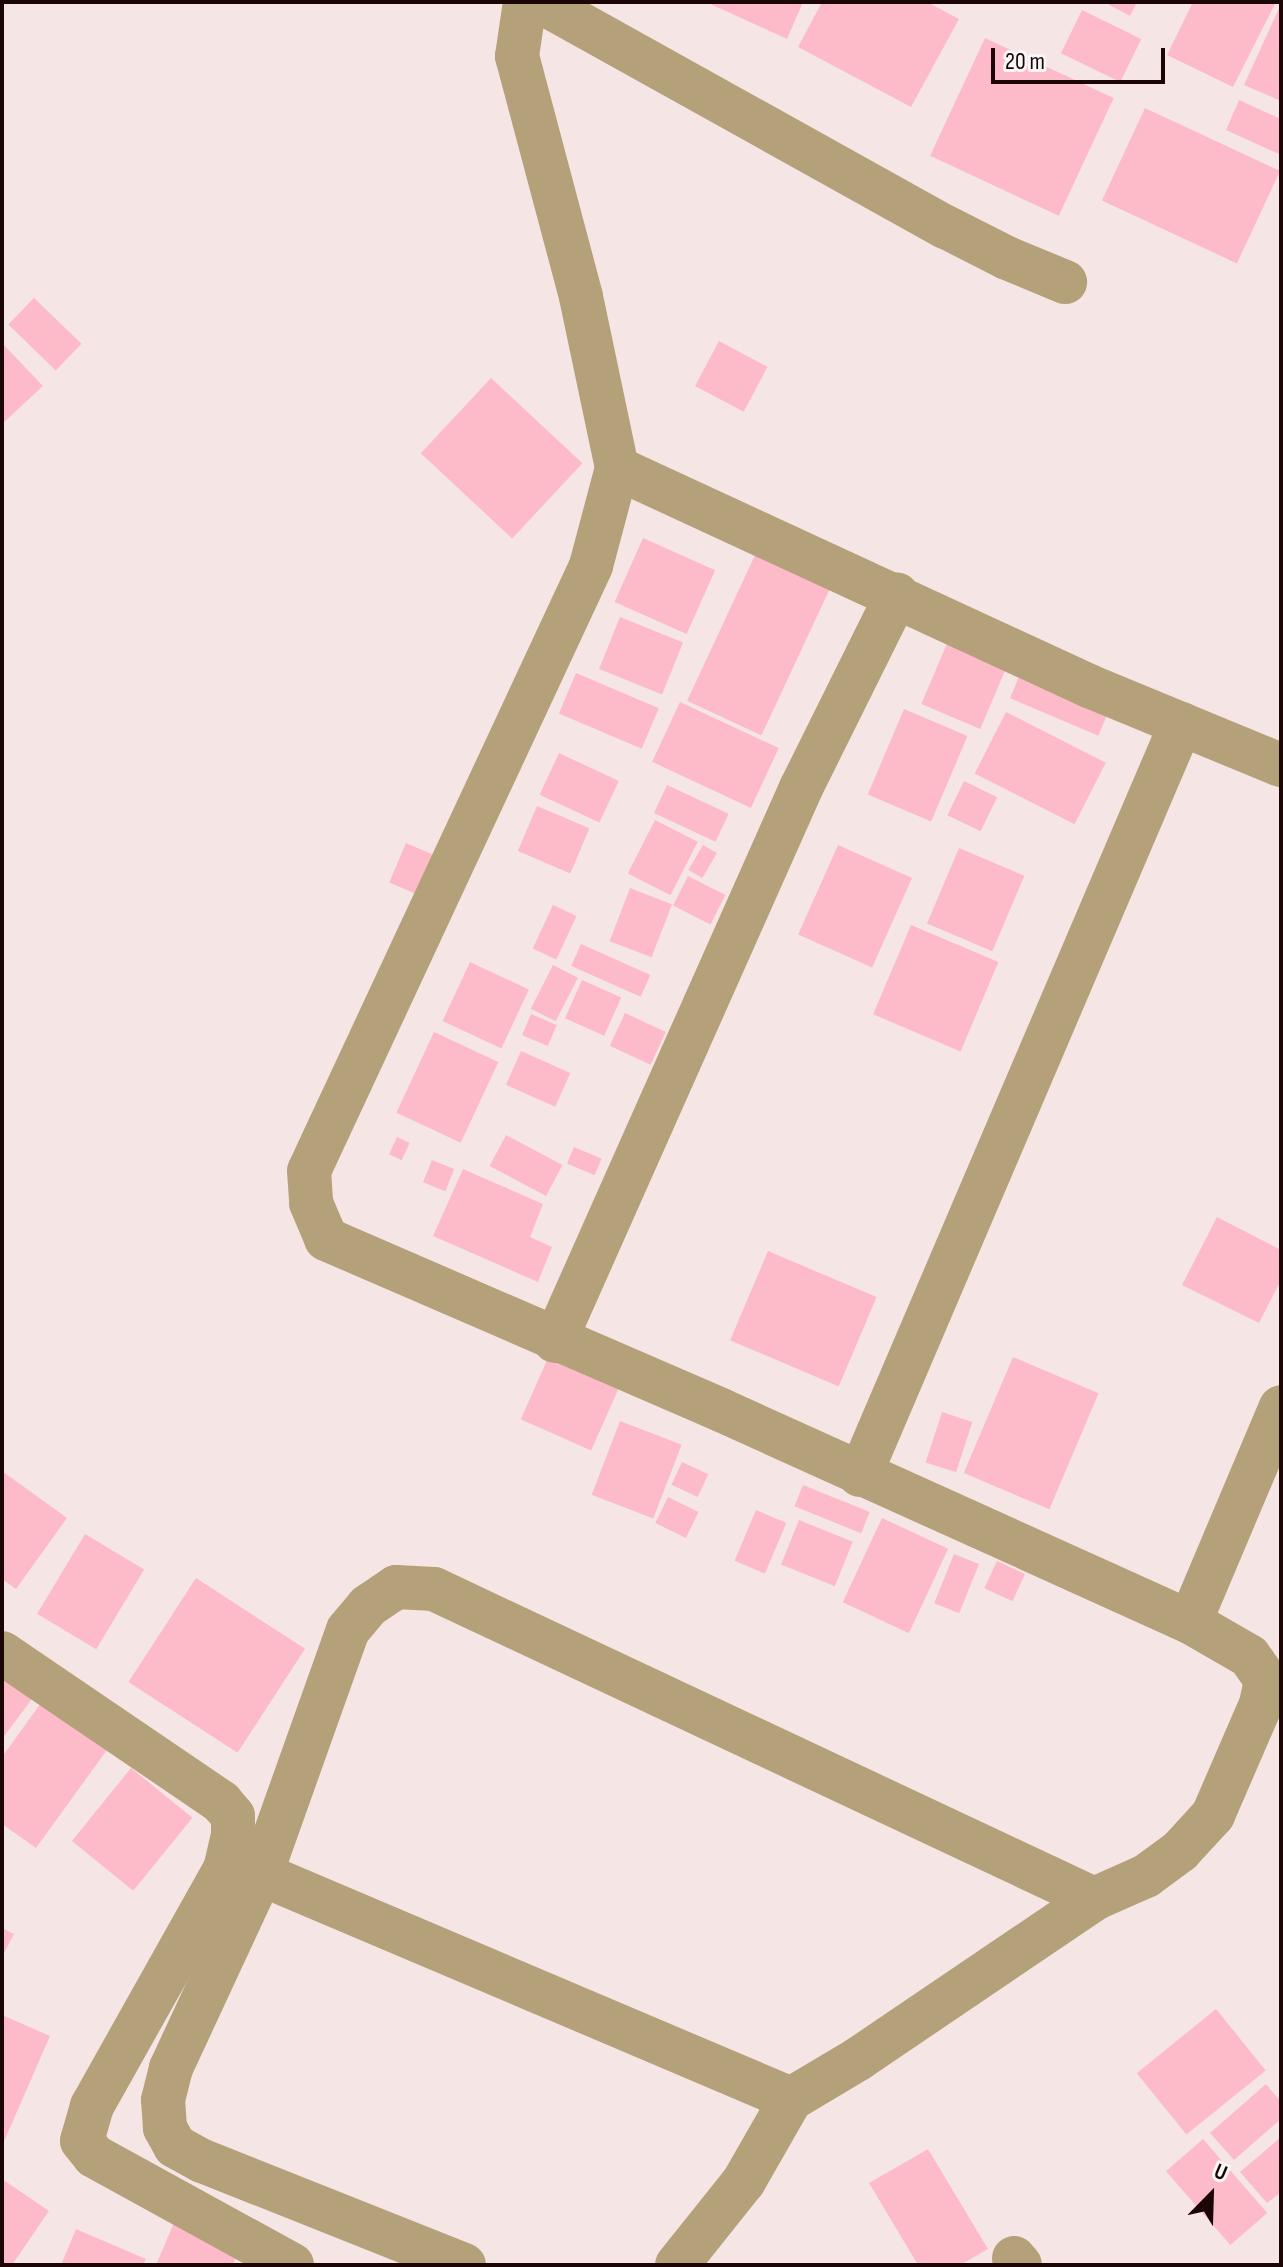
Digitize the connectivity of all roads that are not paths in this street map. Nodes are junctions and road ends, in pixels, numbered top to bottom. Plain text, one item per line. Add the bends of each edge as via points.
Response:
1 (525, 2) edge
2 (541, 2) edge
3 (1065, 282) dead end
4 (617, 468) junction
5 (897, 595) junction
6 (1181, 724) junction
7 (1281, 765) edge
8 (555, 1341) junction
9 (1281, 1407) edge
10 (860, 1475) junction
11 (1190, 1622) junction
12 (2, 1653) edge
13 (261, 1874) junction
14 (1094, 1899) junction
15 (791, 2099) junction
16 (292, 2265) edge
17 (464, 2265) edge
18 (677, 2265) edge

1 - 4 street via 517,56 581,297
2 - 3 street via 946,227
4 - 5 street
4 - 8 street via 591,566 309,1171 311,1203 326,1239
5 - 6 street
5 - 8 street via 801,788
6 - 7 street
6 - 10 street
8 - 10 street
9 - 11 street
10 - 11 street
11 - 14 street via 1249,1656 1266,1680 1261,1704 1213,1815 1180,1851 1146,1876
12 - 16 street via 221,1802 233,1816 225,1869 92,2106 82,2141 94,2156
13 - 14 street via 348,1630 368,1606 396,1587 434,1589
13 - 15 street
13 - 17 street via 171,2068 163,2100 165,2128 175,2146 202,2161
14 - 15 street
15 - 18 street via 744,2181

